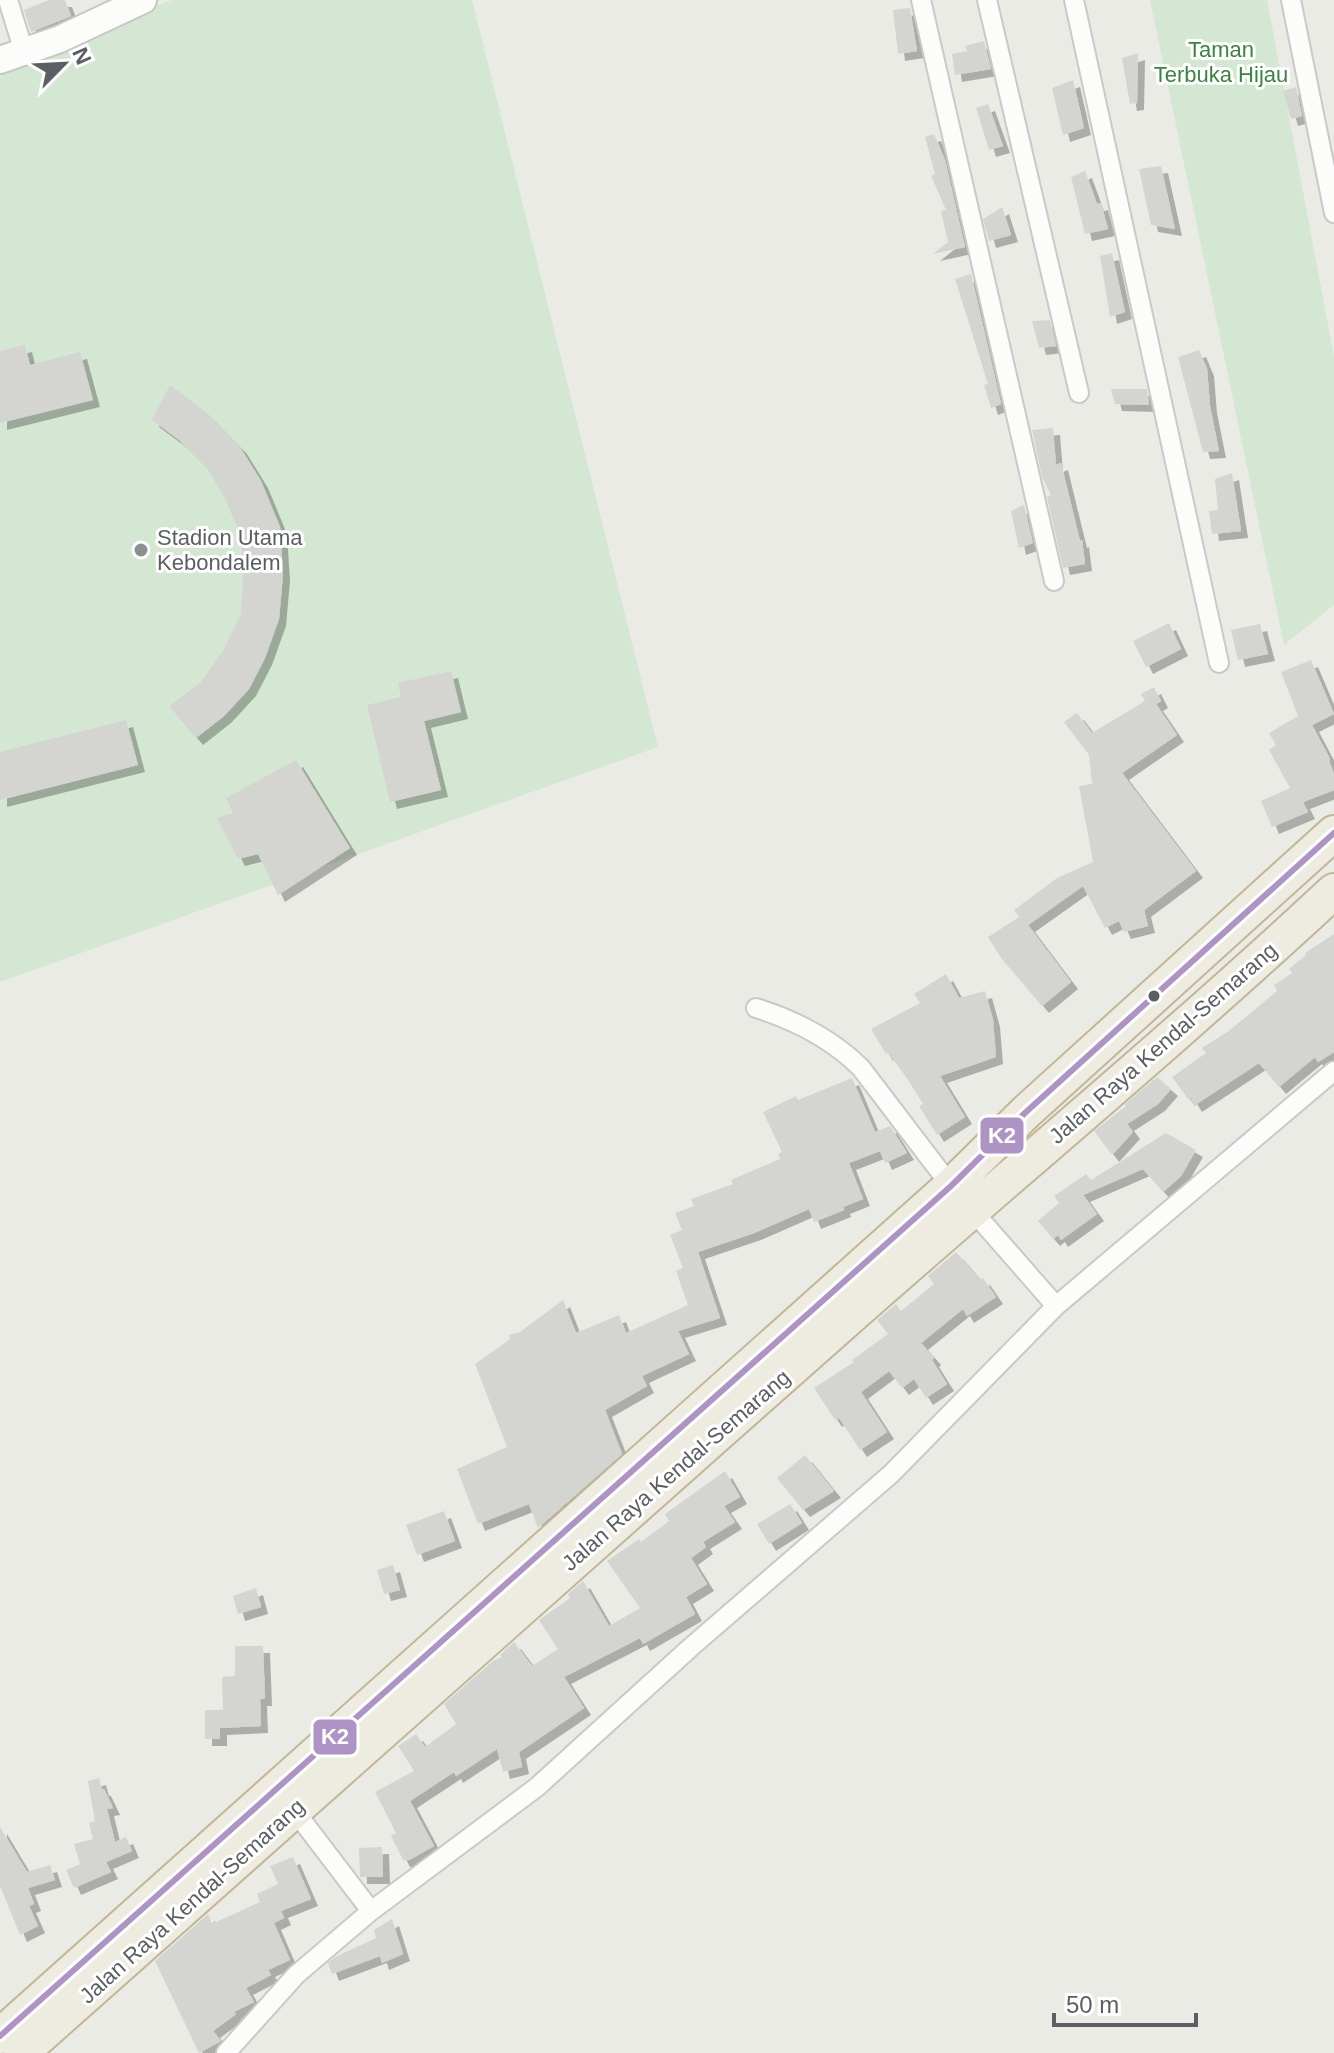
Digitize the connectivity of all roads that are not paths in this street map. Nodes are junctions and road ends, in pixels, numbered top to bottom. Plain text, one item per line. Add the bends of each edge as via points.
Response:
1 (8, 0) edge
2 (143, 0) edge
3 (921, 0) edge
4 (987, 0) edge
5 (1074, 0) edge
6 (1291, 0) edge
7 (12, 56) edge
8 (1326, 136) edge
9 (1334, 213) edge
10 (1079, 393) dead end
11 (1054, 581) dead end
12 (1219, 663) dead end
13 (1334, 833) edge
14 (1334, 891) edge
15 (756, 1008) dead end
16 (1334, 1071) edge
17 (962, 1197) junction
18 (1056, 1306) junction
19 (563, 1552) junction
20 (294, 1810) junction
21 (371, 1911) junction
22 (15, 2048) edge
23 (226, 2053) edge

1 - 7 street
2 - 7 street
3 - 11 street
4 - 10 street
5 - 12 street
6 - 8 street
8 - 9 street
13 - 17 highway, Jalan Raya Kendal-Semarang via 1026,1112
14 - 17 highway, Jalan Raya Kendal-Semarang via 1271,950
15 - 17 street via 790,1019 845,1052
16 - 18 street
17 - 18 street
17 - 19 highway, Jalan Raya Kendal-Semarang
18 - 21 street via 891,1474 537,1787
19 - 20 highway, Jalan Raya Kendal-Semarang
19 - 22 highway, Jalan Raya Kendal-Semarang
20 - 21 street
20 - 22 highway, Jalan Raya Kendal-Semarang
21 - 23 street via 296,1975

